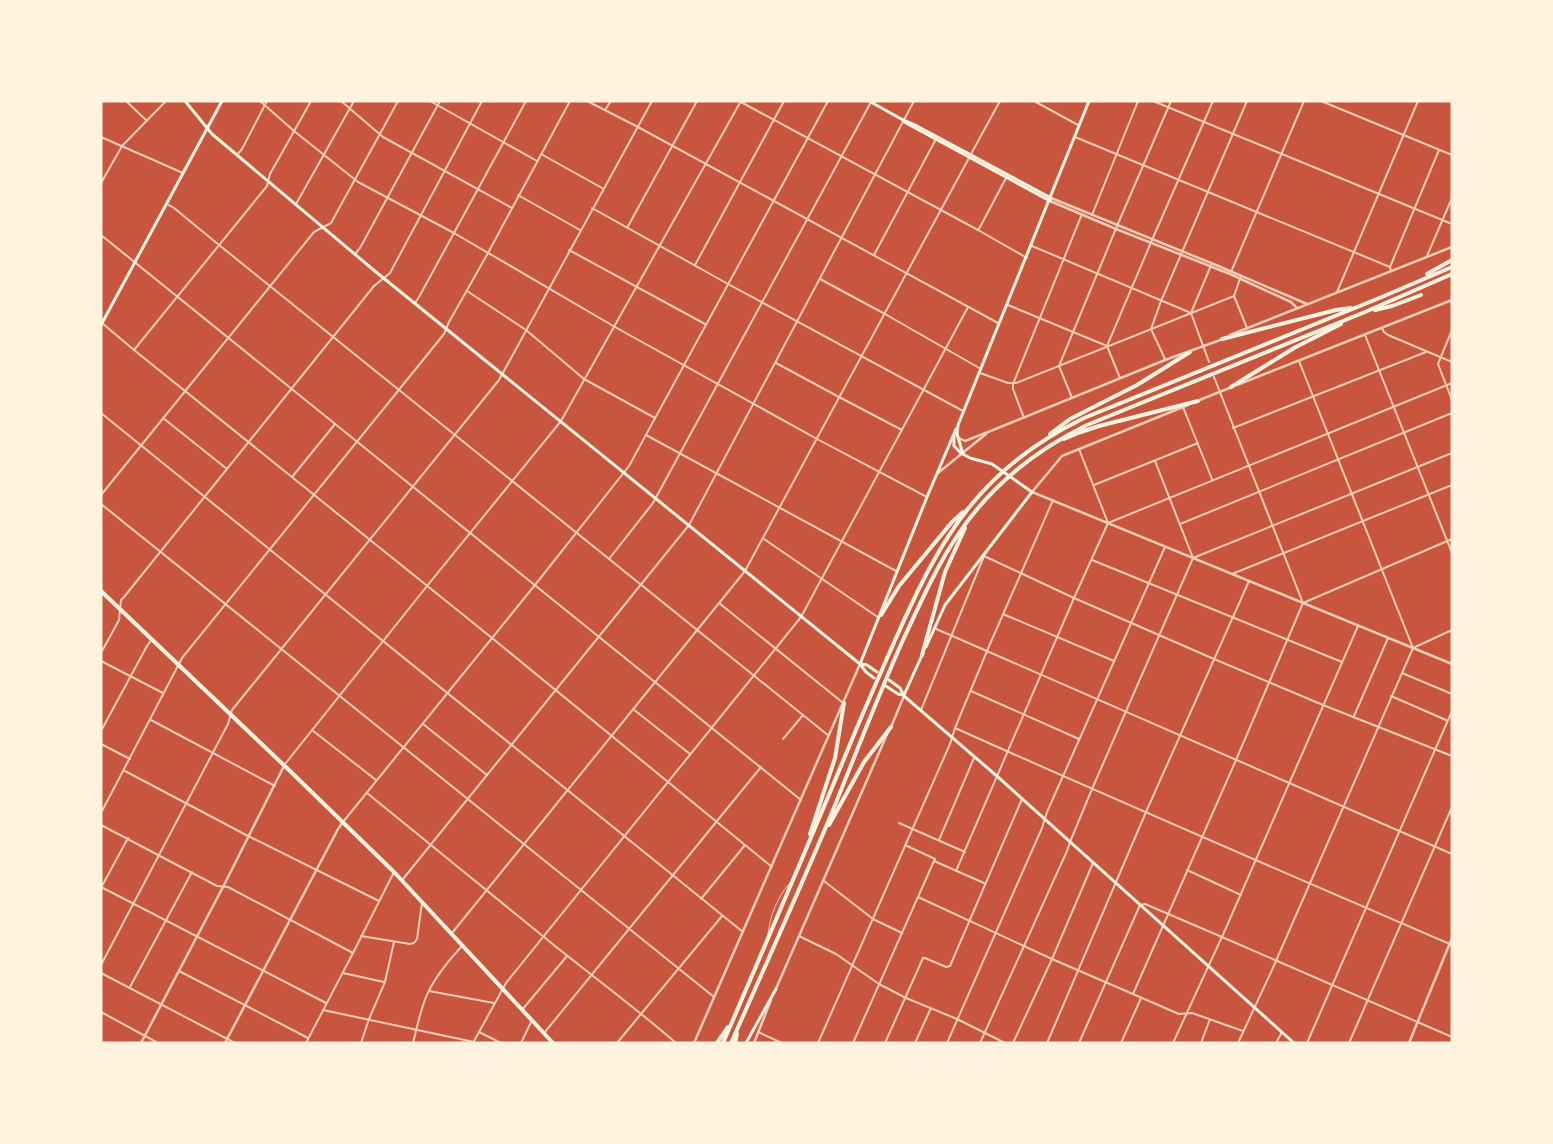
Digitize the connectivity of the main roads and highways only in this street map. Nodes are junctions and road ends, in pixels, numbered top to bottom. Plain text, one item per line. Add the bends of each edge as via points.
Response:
1 (185, 101) edge
2 (222, 101) edge
3 (1089, 101) edge
4 (870, 102) edge
5 (207, 129) junction
6 (1050, 199) junction
7 (1452, 260) edge
8 (1452, 267) edge
9 (1452, 274) edge
10 (1407, 286) junction
11 (1421, 294) dead end
12 (1358, 306) junction
13 (1365, 312) junction
14 (1359, 314) junction
15 (102, 323) edge
16 (1222, 339) road end
17 (1190, 352) road end
18 (1165, 360) road end
19 (1166, 366) junction
20 (1231, 387) road end
21 (1198, 400) road end
22 (956, 436) junction
23 (1040, 442) junction
24 (1044, 449) junction
25 (972, 504) junction
26 (971, 518) junction
27 (101, 591) edge
28 (880, 616) junction
29 (922, 655) junction
30 (860, 664) junction
31 (877, 672) dead end
32 (874, 678) dead end
33 (889, 680) dead end
34 (886, 686) dead end
35 (904, 696) junction
36 (844, 703) road end
37 (891, 727) road end
38 (818, 845) junction
39 (805, 851) junction
40 (776, 989) road end
41 (733, 1019) junction
42 (739, 1025) junction
43 (553, 1043) edge
44 (717, 1043) edge
45 (723, 1043) edge
46 (731, 1043) edge
47 (735, 1043) edge
48 (746, 1043) edge
49 (1294, 1043) edge

1 - 5 main road
2 - 5 main road
3 - 6 main road
4 - 6 main road
5 - 15 main road
5 - 30 main road via 384,278
6 - 22 main road
7 - 10 highway
8 - 10 highway
9 - 13 highway
10 - 12 highway
11 - 13 highway via 1392,306
12 - 16 highway
12 - 23 highway via 1084,418
13 - 14 highway
14 - 20 highway via 1294,348
14 - 24 highway via 1087,425
17 - 19 highway
18 - 19 highway
19 - 23 highway via 1070,419
21 - 24 highway via 1078,433
22 - 28 main road via 927,496
22 - 29 main road via 963,454 992,464 1032,492 945,605
23 - 25 highway via 998,476
24 - 26 highway via 1013,473
25 - 28 highway via 952,522 899,586
25 - 39 highway via 951,532 922,582
26 - 29 highway via 945,572
26 - 38 highway via 941,562 919,605
27 - 43 highway via 394,872
28 - 30 main road
29 - 35 main road
30 - 31 main road
30 - 32 main road
33 - 35 main road via 900,688
34 - 35 main road
35 - 49 main road
36 - 39 highway via 835,758
37 - 38 highway via 864,762
38 - 42 highway
39 - 41 highway
40 - 48 main road
41 - 44 highway
41 - 45 highway
42 - 46 highway
42 - 47 highway

